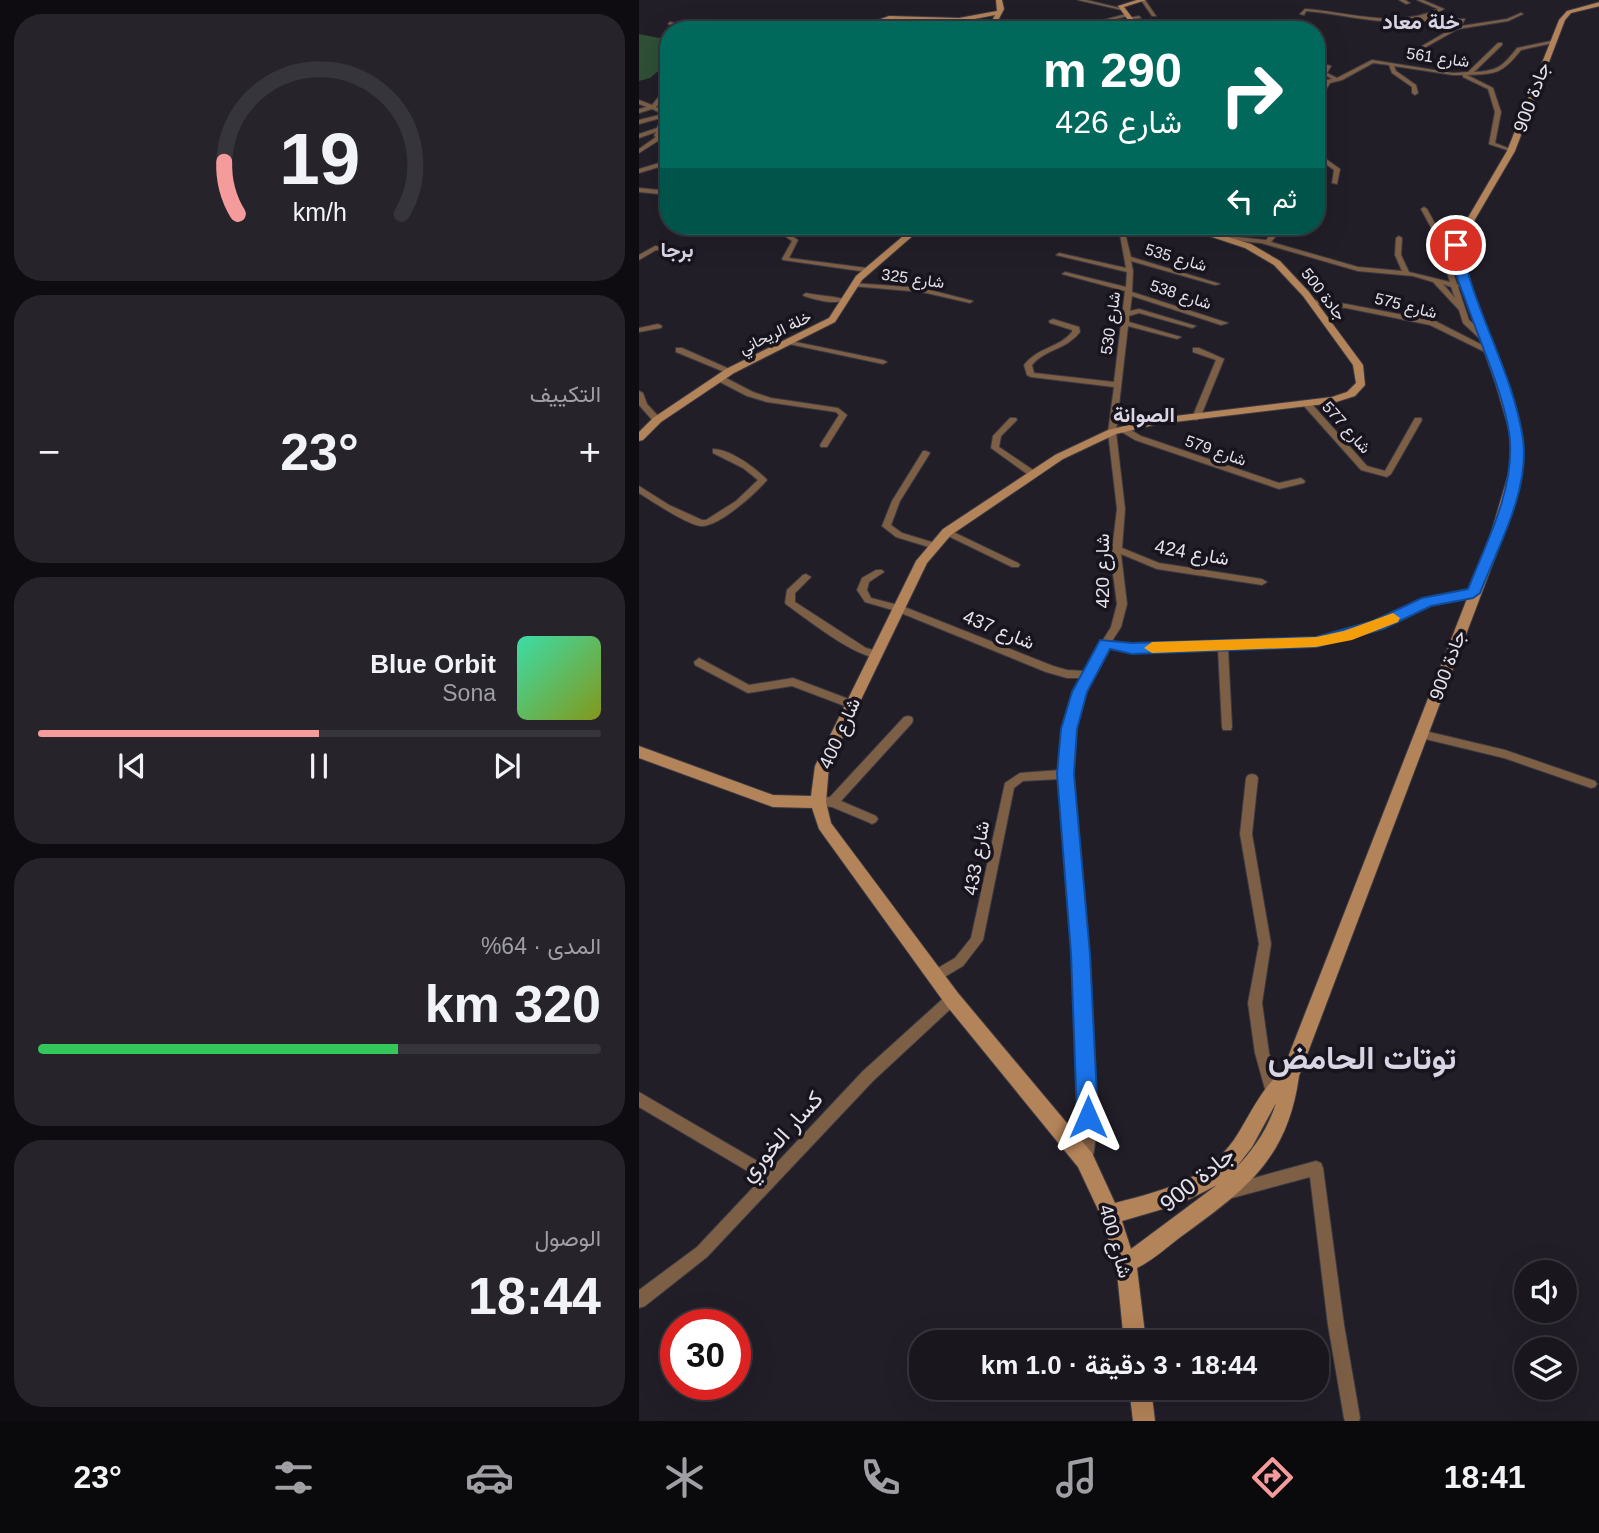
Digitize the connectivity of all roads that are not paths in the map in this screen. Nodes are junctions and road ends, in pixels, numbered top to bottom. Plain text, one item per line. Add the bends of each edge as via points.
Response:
1 (999, 0) edge
2 (1080, 0) edge
3 (1116, 0) edge
4 (1143, 0) edge
5 (1401, 0) edge
6 (1419, 0) edge
7 (1408, 3) dead end
8 (1599, 4) edge
9 (1125, 11) junction
10 (1000, 12) junction
11 (1302, 14) dead end
12 (1521, 14) dead end
13 (1154, 15) dead end
14 (1139, 17) dead end
15 (1425, 17) junction
16 (879, 21) edge
17 (995, 21) edge
18 (1100, 21) edge
19 (1127, 21) edge
20 (1457, 28) junction
21 (1551, 42) junction
22 (1500, 44) dead end
23 (1417, 51) dead end
24 (1391, 63) junction
25 (1329, 66) dead end
26 (1325, 72) edge
27 (1325, 74) edge
28 (1466, 74) junction
29 (1337, 80) junction
30 (1325, 83) edge
31 (1328, 83) junction
32 (1325, 87) edge
33 (1415, 93) dead end
34 (660, 99) edge
35 (639, 102) edge
36 (653, 107) junction
37 (660, 110) edge
38 (639, 111) edge
39 (660, 115) edge
40 (639, 122) edge
41 (660, 131) edge
42 (639, 136) edge
43 (658, 136) junction
44 (639, 150) edge
45 (1511, 151) junction
46 (1325, 160) edge
47 (660, 164) edge
48 (639, 170) edge
49 (1335, 183) dead end
50 (639, 190) edge
51 (660, 192) edge
52 (1424, 208) dead end
53 (787, 235) edge
54 (909, 235) edge
55 (1123, 235) edge
56 (1216, 235) edge
57 (1273, 235) edge
58 (1399, 237) dead end
59 (1227, 238) junction
60 (1267, 242) junction
61 (681, 253) dead end
62 (1059, 254) dead end
63 (639, 258) edge
64 (1128, 258) junction
65 (867, 270) junction
66 (1130, 271) junction
67 (1406, 273) junction
68 (1065, 274) dead end
69 (1452, 275) junction
70 (1430, 278) junction
71 (1217, 284) dead end
72 (853, 285) junction
73 (1456, 286) junction
74 (1128, 292) junction
75 (806, 295) dead end
76 (843, 300) junction
77 (970, 301) dead end
78 (1312, 302) junction
79 (1464, 314) junction
80 (1125, 319) junction
81 (1053, 321) dead end
82 (1224, 323) dead end
83 (658, 326) dead end
84 (1192, 326) dead end
85 (639, 330) edge
86 (1177, 337) dead end
87 (1483, 337) junction
88 (789, 342) junction
89 (679, 350) dead end
90 (1196, 350) dead end
91 (1488, 350) junction
92 (883, 362) dead end
93 (730, 371) junction
94 (719, 378) junction
95 (1116, 385) junction
96 (639, 393) edge
97 (1307, 404) junction
98 (1196, 418) junction
99 (1013, 420) dead end
100 (1418, 420) dead end
101 (654, 423) junction
102 (1117, 430) junction
103 (640, 435) edge
104 (824, 445) dead end
105 (716, 452) dead end
106 (926, 453) dead end
107 (1033, 474) junction
108 (1301, 481) dead end
109 (639, 489) edge
110 (947, 532) junction
111 (932, 545) junction
112 (1117, 549) junction
113 (1015, 565) dead end
114 (879, 572) dead end
115 (806, 577) dead end
116 (1262, 582) dead end
117 (1473, 593) junction
118 (899, 608) junction
119 (1105, 643) junction
120 (1223, 646) junction
121 (877, 654) junction
122 (699, 662) dead end
123 (1087, 675) junction
124 (850, 704) junction
125 (908, 720) dead end
126 (1227, 727) dead end
127 (1421, 734) junction
128 (639, 752) edge
129 (1065, 774) junction
130 (1252, 778) dead end
131 (1591, 784) dead end
132 (826, 802) junction
133 (872, 819) dead end
134 (936, 976) junction
135 (952, 999) junction
136 (1281, 1093) junction
137 (639, 1099) edge
138 (1085, 1160) junction
139 (1213, 1177) junction
140 (773, 1178) junction
141 (1222, 1195) junction
142 (1173, 1198) junction
143 (1110, 1214) junction
144 (1184, 1222) junction
145 (1126, 1264) junction
146 (639, 1300) edge
147 (1134, 1330) edge
148 (1141, 1400) edge
149 (1352, 1418) dead end
150 (1144, 1421) edge

1 - 10 main road
2 - 9 street
3 - 9 street
4 - 9 main road
4 - 13 street
5 - 7 street
6 - 15 street via 1442,8
8 - 21 main road, جادة 900 via 1569,12
9 - 14 street
9 - 18 street
9 - 19 main road
10 - 16 main road via 959,20
10 - 17 main road
11 - 15 street via 1305,10 1336,12 1389,22
12 - 20 street
15 - 20 street via 1433,21 1461,18
20 - 23 street
21 - 28 street, شارع 561 via 1519,49 1506,66 1495,71
21 - 45 main road, جادة 900
22 - 28 street
24 - 28 street, شارع 561
24 - 29 street, شارع 561 via 1366,63
24 - 33 street via 1396,74 1414,86
25 - 26 street
27 - 29 street
28 - 45 street via 1490,88 1498,112 1492,144
29 - 31 street, شارع 561
30 - 31 street, شارع 561
31 - 32 street
34 - 36 street
35 - 36 street
36 - 37 street
36 - 38 street
39 - 40 street
41 - 43 street
42 - 43 street
43 - 44 street
45 - 87 main road, جادة 900 via 1456,245
46 - 49 street via 1337,169
47 - 48 street
50 - 51 street
52 - 69 street
53 - 65 street via 795,240 785,259
54 - 65 main road, خلة الريحاني
55 - 64 street, شارع 530
56 - 59 main road, جادة 500
57 - 60 street
58 - 67 street
59 - 60 street
59 - 78 main road, جادة 500 via 1278,263
60 - 67 street via 1358,269
61 - 63 street via 655,248
62 - 66 street
64 - 66 street, شارع 530
64 - 71 street, شارع 535
65 - 72 main road, خلة الريحاني
66 - 74 street, شارع 530
67 - 70 street
68 - 74 street, شارع 538
69 - 70 street via 1445,280
69 - 73 street
70 - 73 street
70 - 79 street
72 - 76 main road, خلة الريحاني
72 - 77 street, شارع 325 via 922,290
73 - 79 street
74 - 80 street, شارع 530
74 - 82 street, شارع 538
75 - 76 street
76 - 88 main road, خلة الريحاني via 831,320
78 - 91 street, شارع 575 via 1432,323
78 - 97 main road, جادة 500 via 1358,365 1362,378 1351,394
79 - 87 street via 1473,331
80 - 84 street via 1139,311
80 - 86 street
80 - 95 street, شارع 530
81 - 95 street via 1077,332 1059,346 1035,354 1028,365 1032,375
83 - 85 street
87 - 91 main road, جادة 900
88 - 92 street
88 - 93 main road, خلة الريحاني
89 - 93 street
90 - 98 street via 1220,359
91 - 117 main road, جادة 900 via 1517,440 1505,512
93 - 94 main road, خلة الريحاني
94 - 101 main road, خلة الريحاني
94 - 104 street via 770,400 839,410 843,415 840,424
95 - 102 street, شارع 530
96 - 101 street
97 - 98 main road, شارع 400
97 - 100 street, شارع 577 via 1364,468 1387,474
98 - 102 main road, شارع 400
99 - 107 street via 998,435 995,448
101 - 103 main road, خلة الريحاني
102 - 107 main road, شارع 400 via 1080,445
102 - 108 street, شارع 579 via 1279,486
102 - 112 street, شارع 420 via 1121,509
105 - 109 street via 763,480 748,497 708,522 694,522
106 - 111 street via 886,526
107 - 110 main road, شارع 400
110 - 111 main road, شارع 400
110 - 113 street
111 - 118 main road, شارع 400
112 - 116 street, شارع 424 via 1158,566
112 - 119 street, شارع 420 via 1122,604 1116,627
114 - 118 street, شارع 437 via 865,580 862,590 868,600
115 - 121 street via 790,593 790,603 862,651
117 - 120 street via 1428,601 1347,636 1284,645
117 - 127 main road, جادة 900
118 - 121 main road, شارع 400
118 - 123 street, شارع 437 via 1029,661 1067,674
119 - 120 street via 1132,648
119 - 123 street, شارع 420
120 - 126 street
121 - 124 main road, شارع 400
122 - 124 street via 748,689 793,682
123 - 129 street, شارع 420 via 1071,718
124 - 132 main road, شارع 400 via 822,766
125 - 132 street
127 - 131 street via 1493,751
127 - 136 main road, جادة 900
128 - 132 main road via 773,801
129 - 134 street, شارع 433 via 1020,776 1009,786 977,940 959,962
129 - 138 street, شارع 420 via 1086,1041
130 - 136 street via 1246,834 1265,943 1255,1003 1262,1053
132 - 133 street
132 - 134 main road, شارع 400 via 824,825
134 - 135 main road, شارع 400
135 - 138 main road, شارع 400
135 - 140 street, كسار الخوري via 868,1076
136 - 139 main road, جادة 900
136 - 141 main road, جادة 900 via 1255,1165
137 - 140 street
138 - 143 main road, شارع 400
139 - 141 street
139 - 142 main road, جادة 900 via 1187,1195
140 - 146 street, كسار الخوري via 702,1252
141 - 144 main road, جادة 900
141 - 149 street via 1316,1168
142 - 143 main road, جادة 900
142 - 144 main road
143 - 145 main road, شارع 400
144 - 145 main road, جادة 900
145 - 147 main road, شارع 400
148 - 150 main road

